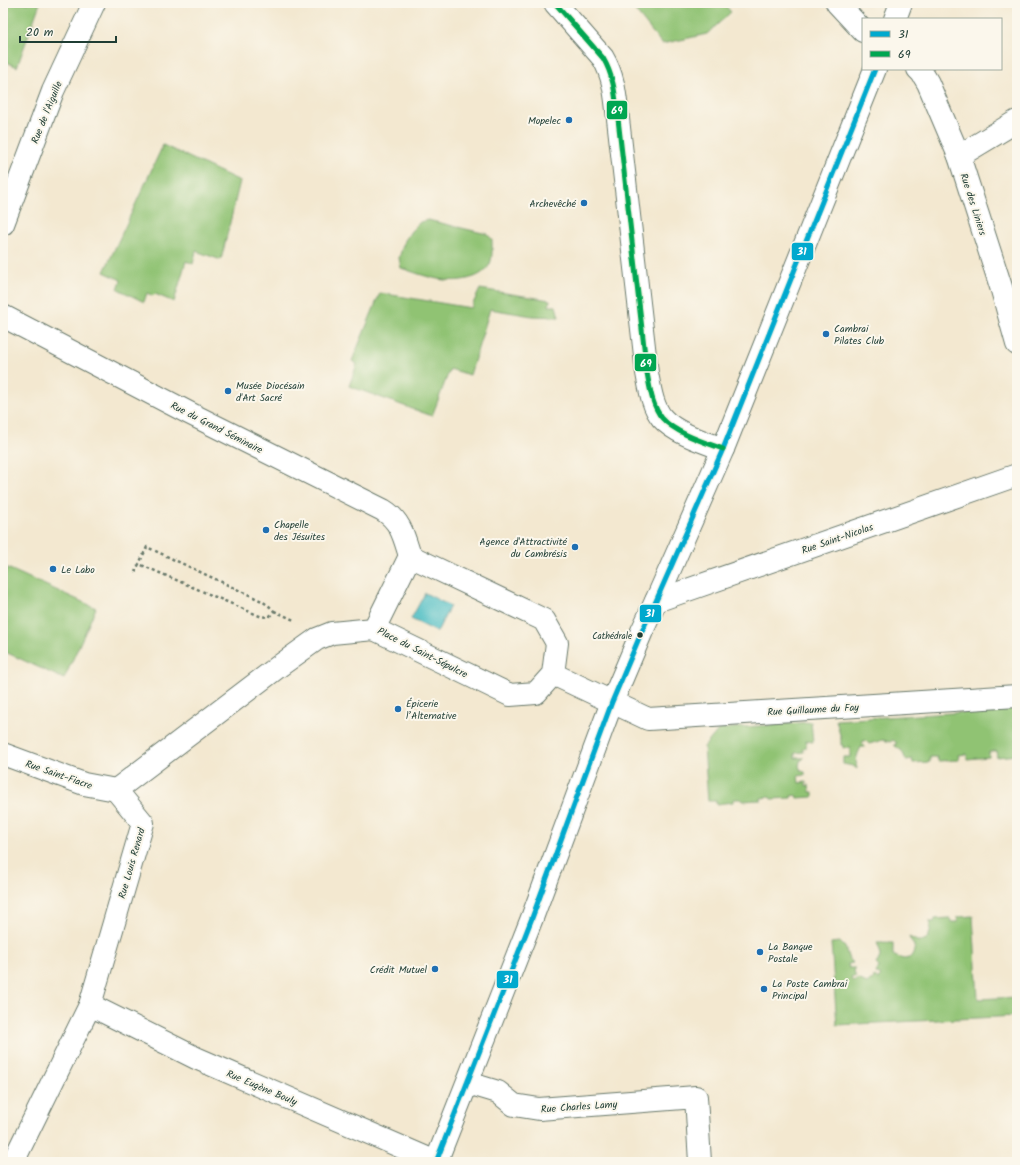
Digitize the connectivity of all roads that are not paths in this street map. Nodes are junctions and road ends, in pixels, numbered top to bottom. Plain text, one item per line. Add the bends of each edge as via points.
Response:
1 (94, 3) edge
2 (556, 3) edge
3 (837, 3) edge
4 (901, 3) edge
5 (895, 18) edge
6 (862, 30) edge
7 (875, 70) edge
8 (919, 70) edge
9 (1017, 121) edge
10 (959, 156) junction
11 (3, 224) edge
12 (1009, 287) edge
13 (3, 316) edge
14 (1017, 344) edge
15 (723, 449) junction
16 (1017, 475) edge
17 (410, 556) junction
18 (656, 601) junction
19 (374, 629) junction
20 (553, 674) junction
21 (1017, 696) edge
22 (612, 702) junction
23 (3, 754) edge
24 (116, 790) junction
25 (90, 1005) junction
26 (468, 1083) junction
27 (13, 1162) edge
28 (436, 1162) edge
29 (700, 1162) edge

1 - 11 street, Rue de l'Aiguille via 53,91
2 - 15 street via 603,58 612,78 647,373 655,405 661,417 670,425
3 - 6 street
4 - 5 street
7 - 15 street
8 - 10 street, Rue des Liniers via 928,83
9 - 10 street
10 - 12 street, Rue des Liniers
12 - 14 street, Rue des Liniers
13 - 17 street, Rue du Grand Séminaire via 188,413 384,510 400,527
15 - 18 street
16 - 18 street, Rue Saint-Nicolas
17 - 19 street, Place du Saint-Sépulcre
17 - 20 street via 544,620 557,643
18 - 22 street
19 - 20 street, Place du Saint-Sépulcre via 510,696 536,693
19 - 24 street via 343,631 318,639
20 - 22 street
21 - 22 street, Rue Guillaume du Fay via 648,718
22 - 26 street
23 - 24 street, Rue Saint-Fiacre via 84,784
24 - 25 street, Rue Louis Renard via 143,823
25 - 27 street, Rue Louis Renard
25 - 28 street, Rue Eugène Bouly via 196,1058
26 - 28 street
26 - 29 street, Rue Charles Lamy via 498,1092 514,1105 539,1109 696,1097

